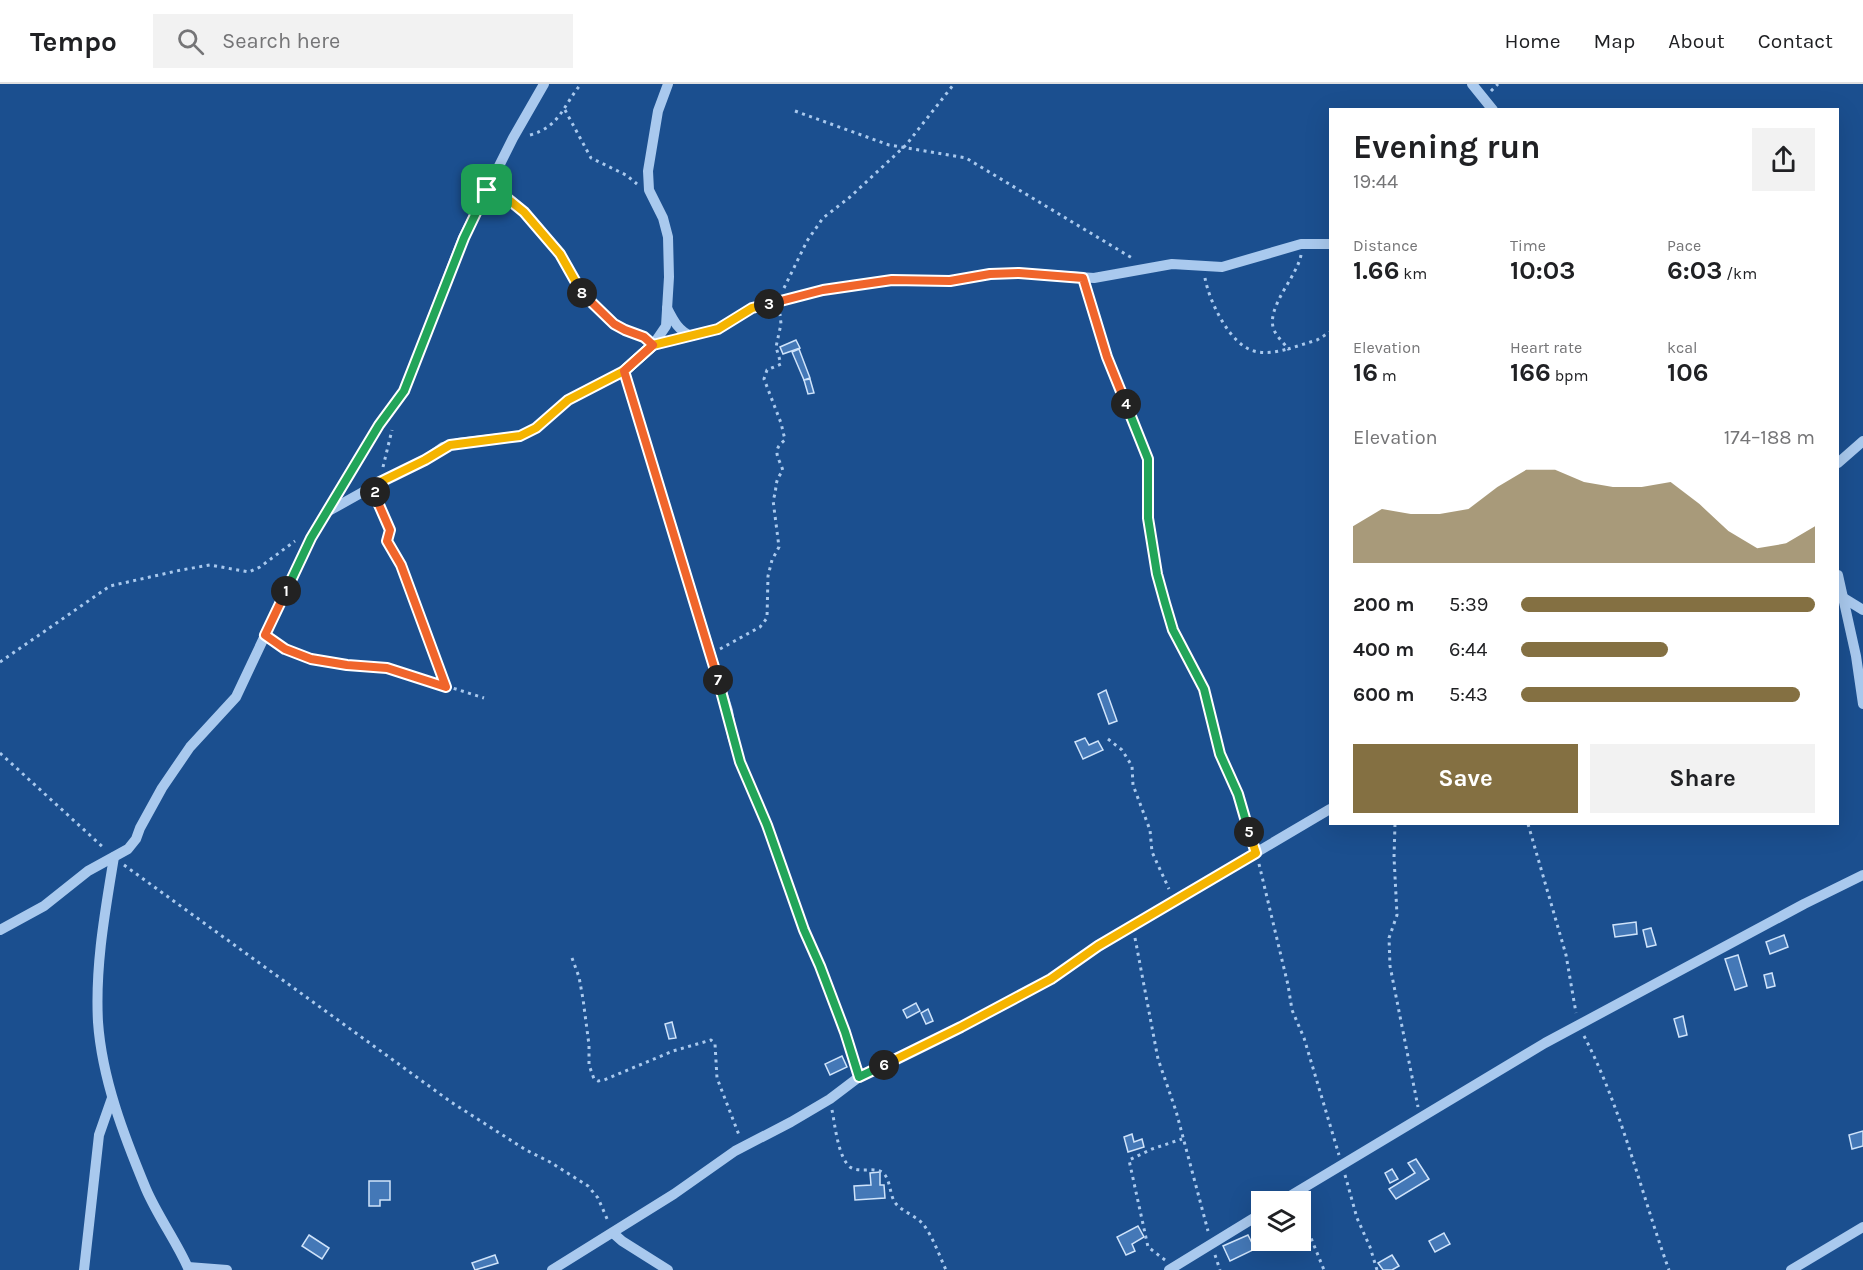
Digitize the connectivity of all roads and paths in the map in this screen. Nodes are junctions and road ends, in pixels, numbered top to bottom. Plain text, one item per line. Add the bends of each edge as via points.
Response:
1 (544, 84) edge
2 (581, 84) edge
3 (668, 84) edge
4 (954, 84) edge
5 (1472, 84) edge
6 (1491, 108) edge
7 (565, 110) junction
8 (795, 111) dead end
9 (513, 138) junction
10 (487, 190) junction
11 (649, 190) junction
12 (1301, 244) junction
13 (1329, 244) edge
14 (1204, 267) junction
15 (1149, 268) junction
16 (1083, 278) junction
17 (778, 302) junction
18 (667, 308) junction
19 (1329, 333) edge
20 (692, 336) junction
21 (653, 345) junction
22 (1288, 349) junction
23 (624, 371) junction
24 (394, 407) junction
25 (1863, 441) edge
26 (1839, 461) edge
27 (377, 484) junction
28 (327, 512) junction
29 (317, 528) junction
30 (1839, 580) edge
31 (1842, 597) junction
32 (1863, 610) edge
33 (265, 635) junction
34 (710, 653) junction
35 (0, 662) edge
36 (446, 687) junction
37 (484, 698) dead end
38 (1863, 704) edge
39 (1108, 739) dead end
40 (0, 753) edge
41 (1329, 810) edge
42 (1395, 825) edge
43 (1528, 825) edge
44 (1256, 853) junction
45 (114, 857) junction
46 (1863, 875) edge
47 (1178, 900) junction
48 (1131, 927) junction
49 (0, 930) edge
50 (572, 958) dead end
51 (1579, 1026) junction
52 (859, 1077) junction
53 (112, 1098) junction
54 (830, 1099) junction
55 (1421, 1117) junction
56 (1183, 1139) junction
57 (744, 1148) junction
58 (1343, 1166) junction
59 (1299, 1191) edge
60 (1251, 1220) edge
61 (1863, 1227) edge
62 (614, 1233) junction
63 (1311, 1239) edge
64 (1211, 1245) junction
65 (188, 1268) edge
66 (1170, 1269) edge
67 (84, 1270) edge
68 (227, 1270) edge
69 (552, 1270) edge
70 (668, 1270) edge
71 (946, 1270) edge
72 (1324, 1270) edge
73 (1377, 1270) edge
74 (1669, 1270) edge
75 (1791, 1270) edge

1 - 9 street
2 - 7 path
3 - 11 street via 658,111 648,171
4 - 17 path via 906,145 823,218 792,269
5 - 6 street
7 - 9 path via 546,128
7 - 11 path via 591,158
8 - 15 path via 889,145 966,158
9 - 10 street
10 - 21 path via 503,195 524,212 560,254 580,291 597,309 614,324
10 - 24 street
11 - 18 street via 668,237
12 - 13 street
12 - 14 street via 1222,267
12 - 22 path via 1301,258 1273,320 1274,330
14 - 15 street via 1172,264
14 - 22 path via 1204,281 1232,336 1252,351
15 - 16 street
16 - 17 street via 1019,273 950,281 892,280 823,290
16 - 44 path via 1107,357 1148,459 1148,518 1157,574 1173,630 1204,689 1220,754 1238,794
17 - 20 street via 752,308 718,329
17 - 34 path via 781,324 776,347 781,364 767,370 764,379 785,440 777,454 783,471 775,482 773,500 779,547 768,576 767,618 760,627
18 - 20 street via 684,334
18 - 21 street via 666,326
19 - 22 path
20 - 21 street
21 - 23 street
23 - 27 street via 568,400 536,428 520,436 450,445
23 - 34 street
24 - 27 path via 393,428
24 - 28 street
25 - 26 street
27 - 28 street
27 - 36 path via 376,498 390,530 387,541 401,565
28 - 29 street
29 - 33 street
29 - 35 path via 249,572 210,565 110,586
30 - 31 street
31 - 32 street
31 - 38 street
33 - 36 path via 285,649 311,659 387,668
33 - 45 street via 236,698 190,747 162,788 136,839
34 - 52 street via 740,762
36 - 37 path
39 - 47 path via 1122,750 1132,766 1133,785 1150,830 1152,852
40 - 45 path
41 - 44 street
42 - 55 path via 1397,915 1389,938 1390,966
43 - 51 path via 1566,955
44 - 47 street
44 - 58 path via 1292,1010
45 - 49 street via 88,871 44,906
45 - 53 street via 98,976 98,1022
45 - 62 path via 451,1102 588,1186
46 - 51 street
47 - 48 street
48 - 52 street via 1051,979
48 - 56 path via 1158,1059
50 - 57 path via 579,977 594,1079 604,1080 672,1051 711,1040 715,1044 717,1078
51 - 55 street
51 - 74 path via 1597,1060 1628,1144
52 - 54 street
53 - 65 street via 146,1190
53 - 67 street via 99,1134
54 - 57 street
54 - 71 path via 844,1160 858,1171 879,1170 885,1174 894,1200 923,1225
55 - 58 street
56 - 64 path
56 - 66 path via 1129,1160 1148,1247
57 - 62 street
58 - 59 street
58 - 73 path
60 - 64 street
61 - 75 street
62 - 69 street
62 - 70 street
63 - 72 path
64 - 66 street
65 - 68 street

